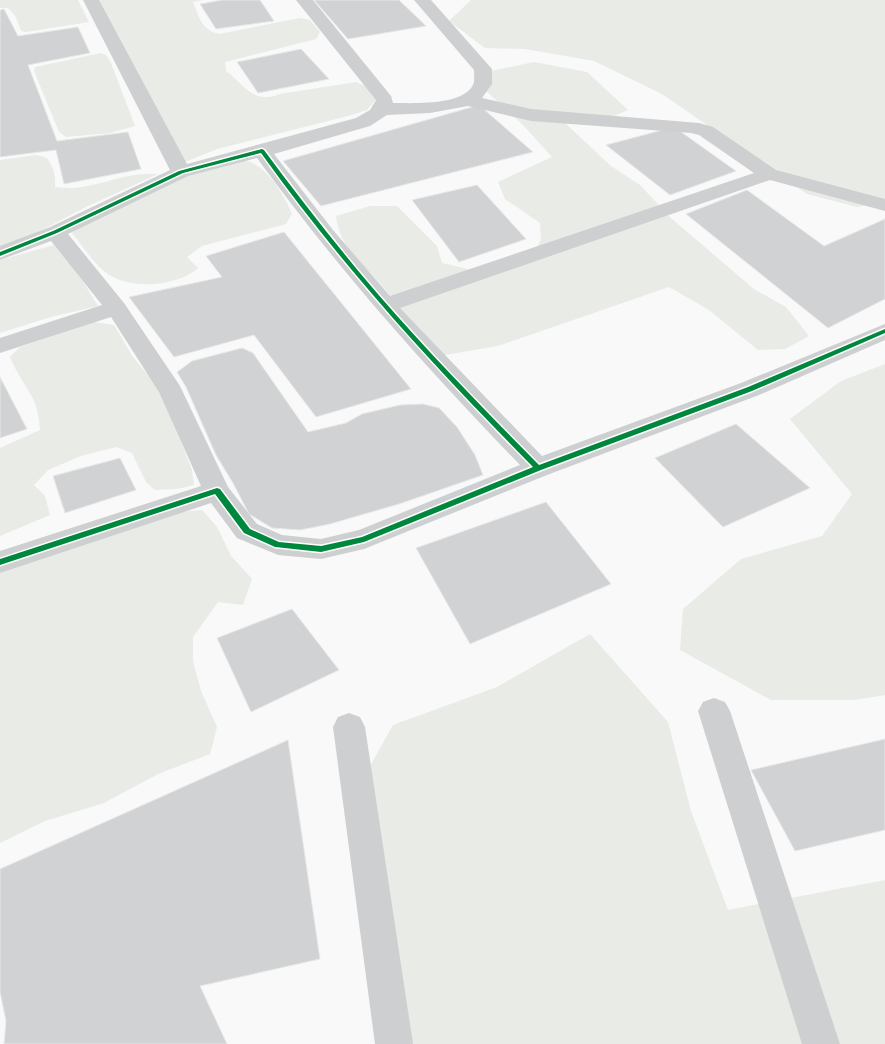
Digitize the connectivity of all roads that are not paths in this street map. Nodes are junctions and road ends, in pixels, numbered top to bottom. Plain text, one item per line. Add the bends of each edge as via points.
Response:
1 (91, 0) edge
2 (304, 0) edge
3 (422, 0) edge
4 (468, 100) junction
5 (383, 109) junction
6 (262, 150) junction
7 (182, 172) junction
8 (769, 174) junction
9 (885, 205) edge
10 (55, 232) junction
11 (0, 254) edge
12 (387, 306) junction
13 (116, 308) junction
14 (885, 331) edge
15 (0, 346) edge
16 (538, 468) junction
17 (217, 491) junction
18 (0, 562) edge
19 (714, 711) dead end
20 (349, 728) dead end
21 (394, 1044) edge
22 (821, 1044) edge

1 - 7 street
2 - 5 street via 385,100
3 - 4 street via 484,69 486,79 481,91
4 - 5 street via 445,106
4 - 8 street via 531,115 692,127 706,131
5 - 6 street via 362,122
6 - 7 street
6 - 12 street via 295,196
7 - 10 street
8 - 9 street
8 - 12 street
10 - 11 street
10 - 13 street
12 - 16 street via 470,400
13 - 15 street
13 - 17 street via 171,392
14 - 16 street via 750,389
16 - 17 street via 364,539 321,549 278,545 247,531
17 - 18 street
19 - 22 street
20 - 21 street

